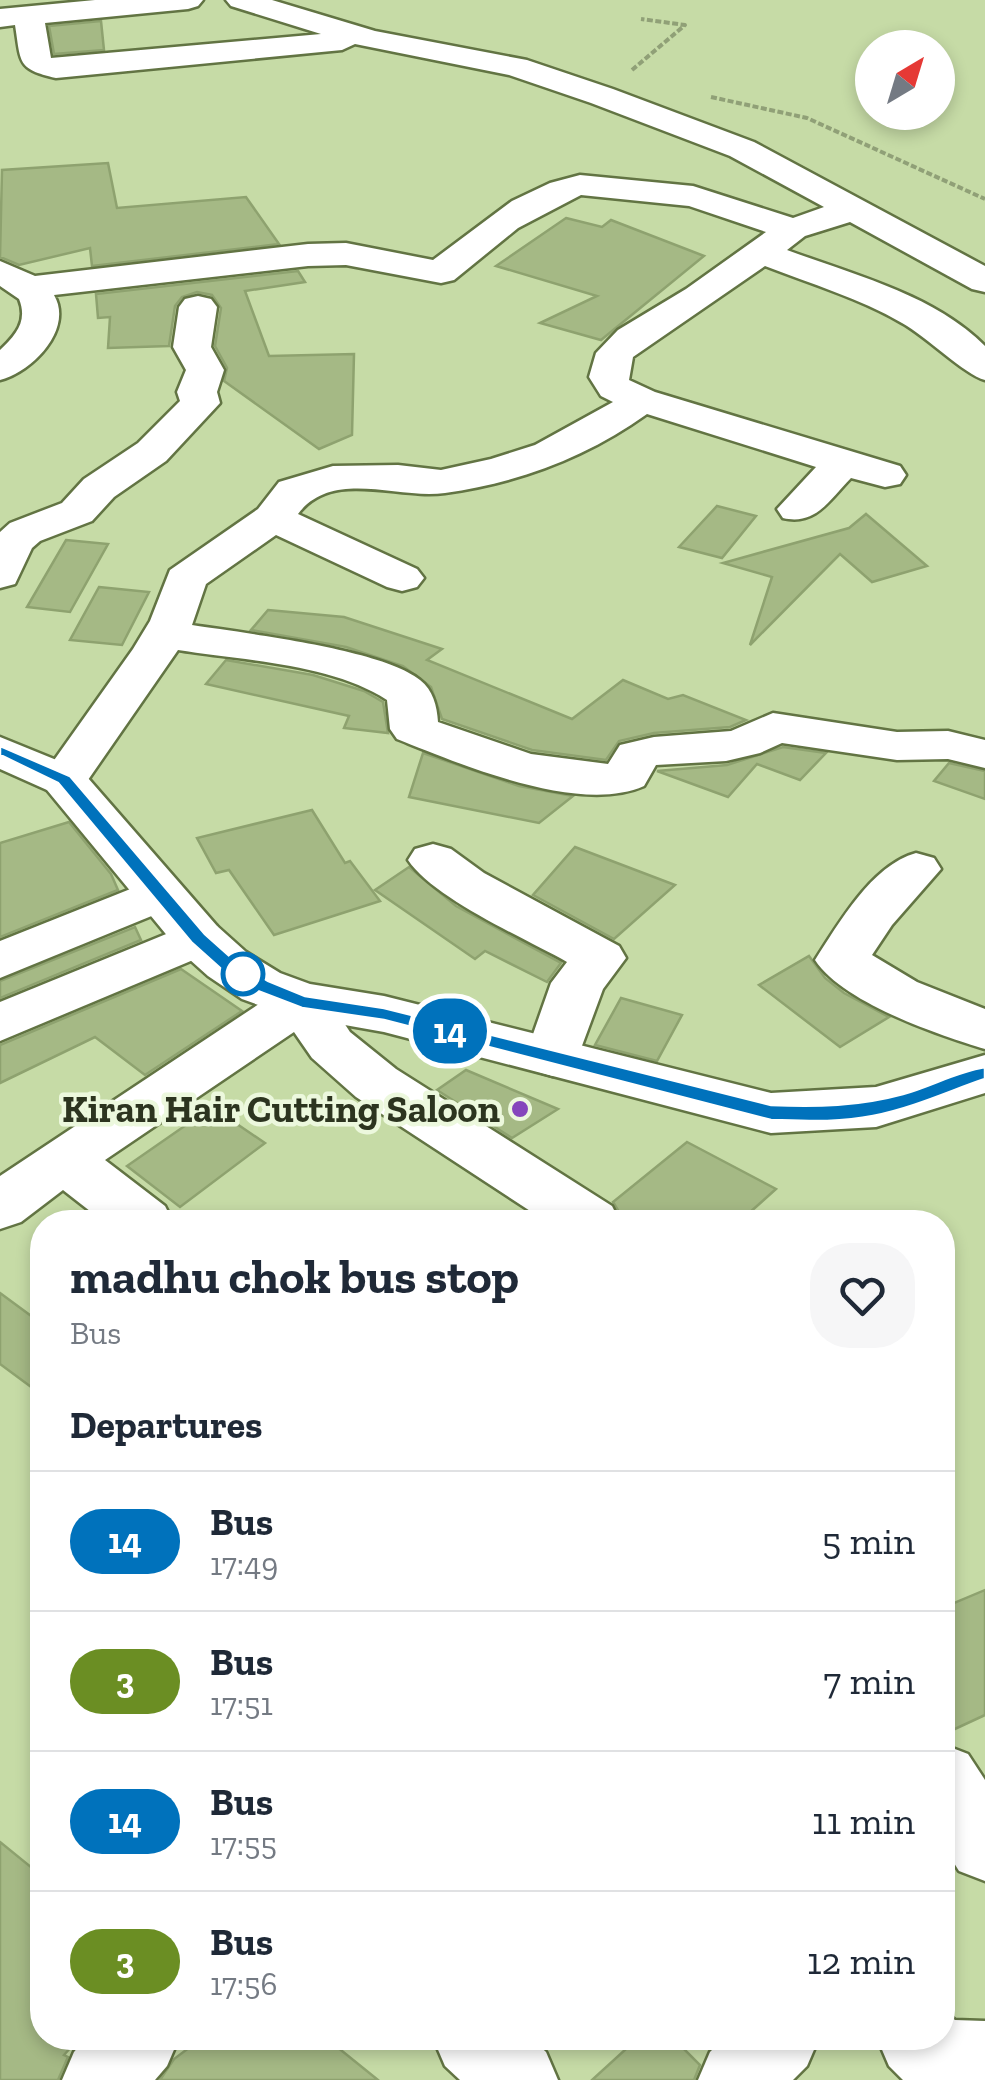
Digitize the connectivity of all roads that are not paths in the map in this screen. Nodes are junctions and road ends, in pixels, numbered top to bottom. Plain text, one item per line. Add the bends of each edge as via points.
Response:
1 (188, 0) edge
2 (241, 0) edge
3 (14, 16) edge
4 (370, 39) junction
5 (850, 210) junction
6 (793, 229) junction
7 (758, 251) junction
8 (981, 276) edge
9 (16, 280) edge
10 (198, 307) dead end
11 (0, 368) edge
12 (985, 368) edge
13 (641, 400) junction
14 (842, 463) junction
15 (885, 475) dead end
16 (798, 509) dead end
17 (273, 518) junction
18 (0, 575) edge
19 (402, 578) dead end
20 (165, 635) junction
21 (0, 751) edge
22 (985, 754) edge
23 (64, 780) junction
24 (434, 860) dead end
25 (916, 868) dead end
26 (158, 894) junction
27 (198, 938) junction
28 (0, 961) edge
29 (302, 1002) junction
30 (0, 1024) edge
31 (985, 1030) edge
32 (553, 1057) junction
33 (985, 1074) edge
34 (64, 1159) junction
35 (0, 1207) edge
36 (129, 1210) edge
37 (572, 1210) edge
38 (955, 1798) edge
39 (985, 1846) edge
40 (128, 2050) edge
41 (486, 2050) edge
42 (767, 2050) edge
43 (929, 2050) edge
44 (985, 2060) edge
45 (102, 2080) edge
46 (518, 2080) edge
47 (738, 2080) edge

1 - 3 street
2 - 4 street
3 - 4 street via 36,63 56,70
4 - 5 street via 540,74 742,149
5 - 6 street
5 - 8 street
6 - 7 street
6 - 9 street via 693,196 580,185 540,201 441,272 346,254
7 - 12 street via 906,311 954,337
7 - 13 street via 615,353 608,377 615,388
9 - 11 street via 41,298 40,327
10 - 18 street via 192,347 205,370 200,403 77,512 25,532
13 - 14 street
13 - 17 street via 549,454 442,482 334,478 294,491
14 - 15 street
14 - 16 street
17 - 19 street
17 - 20 street via 185,579 187,591
20 - 22 street via 366,674 400,687 413,706 414,729 485,758 566,775 620,779 637,755 758,742 774,727
20 - 23 street
21 - 23 street
23 - 26 street
24 - 32 street via 600,958 578,984
25 - 31 street via 842,960 898,995
26 - 27 street
26 - 28 street
27 - 29 street via 261,986
27 - 30 street
29 - 32 street via 384,1014
29 - 34 street
29 - 37 street via 331,1045 376,1083
32 - 33 street via 771,1112 826,1115 886,1106
34 - 35 street
34 - 36 street
38 - 39 street
40 - 45 street
41 - 46 street
42 - 47 street
43 - 44 street via 938,2059

